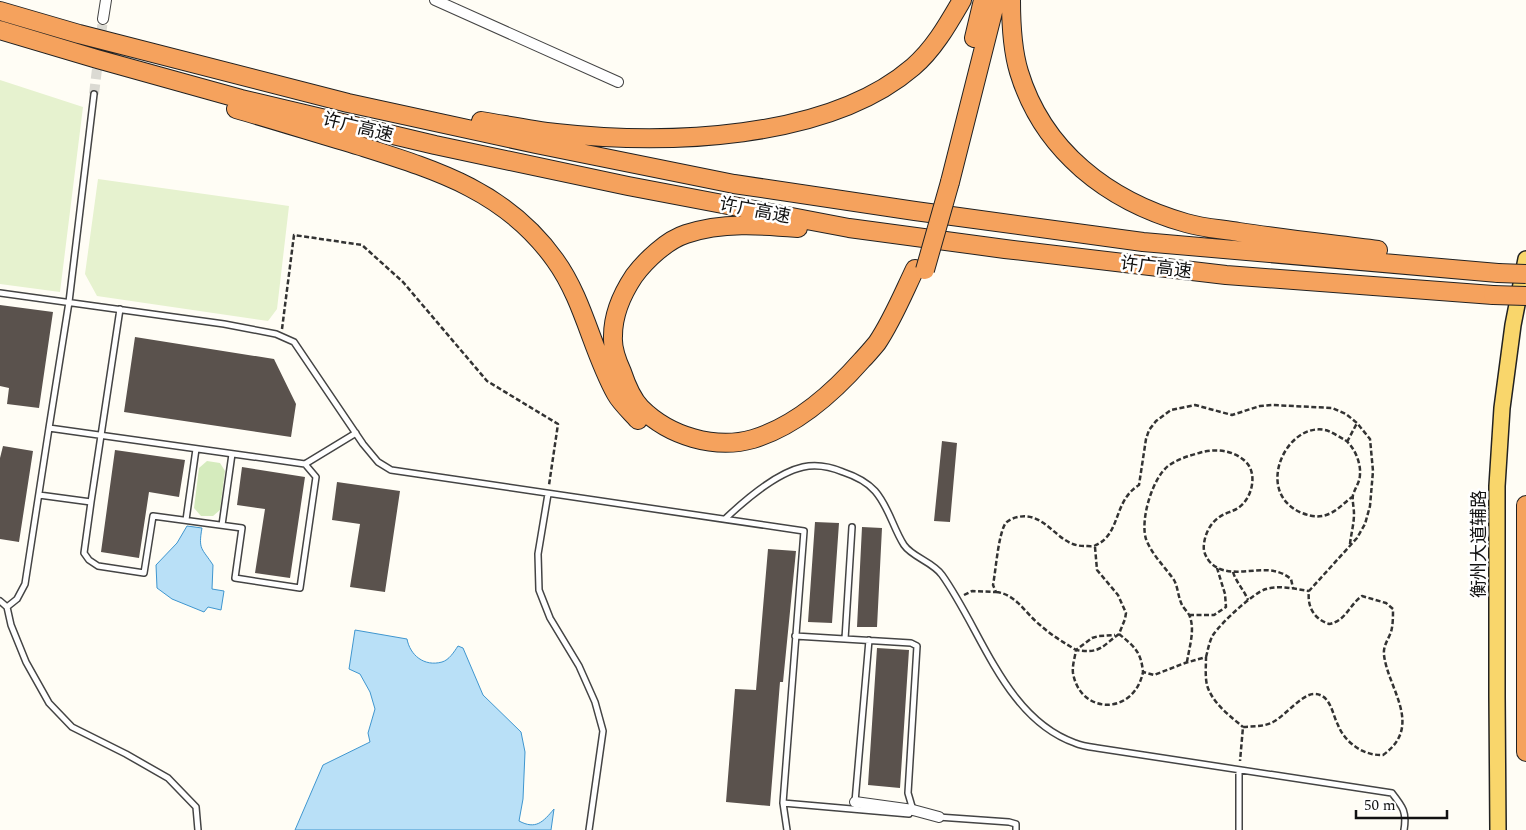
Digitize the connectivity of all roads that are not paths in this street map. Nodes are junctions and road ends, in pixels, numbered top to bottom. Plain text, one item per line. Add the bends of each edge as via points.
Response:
1 (106, 0) edge
2 (435, 0) edge
3 (962, 0) edge
4 (983, 0) edge
5 (996, 0) edge
6 (1011, 0) edge
7 (0, 11) edge
8 (104, 19) tunnel mouth
9 (0, 30) edge
10 (166, 56) junction
11 (97, 59) junction
12 (618, 82) dead end
13 (94, 94) tunnel mouth
14 (945, 182) junction
15 (1526, 260) edge
16 (1526, 264) edge
17 (1499, 268) junction
18 (920, 270) junction
19 (1194, 271) junction
20 (1526, 274) edge
21 (0, 293) edge
22 (1526, 296) edge
23 (69, 302) junction
24 (120, 309) junction
25 (49, 428) junction
26 (356, 433) junction
27 (101, 436) junction
28 (196, 449) junction
29 (232, 454) junction
30 (305, 464) junction
31 (548, 494) junction
32 (39, 495) junction
33 (91, 502) junction
34 (1526, 505) edge
35 (725, 519) junction
36 (186, 520) junction
37 (222, 525) junction
38 (852, 527) dead end
39 (0, 601) edge
40 (7, 607) junction
41 (796, 636) junction
42 (845, 639) junction
43 (869, 640) junction
44 (1526, 752) edge
45 (1239, 770) junction
46 (855, 802) joint
47 (783, 803) junction
48 (914, 810) junction
49 (939, 817) junction
50 (198, 830) edge
51 (589, 830) edge
52 (787, 830) edge
53 (1016, 830) edge
54 (1239, 830) edge
55 (1404, 830) edge
56 (1498, 830) edge

1 - 8 street
2 - 12 street
3 - 10 highway via 940,37 914,66 885,88 852,105 784,125 692,137 634,139 554,133 446,115 235,63
4 - 14 highway
5 - 14 highway
6 - 17 highway via 1011,24 1019,71 1036,113 1078,167 1133,203 1188,224
7 - 10 highway, 许广高速
9 - 11 highway, 许广高速
10 - 17 highway, 许广高速 via 348,103 734,184 1143,242
11 - 18 highway via 176,91 420,165 495,201 526,224 555,260 575,294 617,396 638,421 679,445 706,452 733,453 784,437 854,385 894,335
11 - 19 highway, 许广高速 via 241,99 416,141 628,186 849,228
13 - 23 lane
14 - 18 highway
15 - 56 main road, 衡州大道辅路 via 1502,408 1498,486
16 - 17 highway
17 - 20 highway, 许广高速, bridge
18 - 19 highway via 876,344 852,371 822,400 786,425 752,439 729,443 703,441 658,422 640,407 617,361 612,337 616,311 640,268 659,250 684,234 715,227 751,225 817,229 1066,266 1139,273
19 - 22 highway, 许广高速, bridge
21 - 23 lane
23 - 24 lane
23 - 25 lane
24 - 26 lane via 224,324 281,336 294,342
24 - 27 lane
25 - 27 lane
25 - 32 lane
26 - 30 lane
26 - 31 lane via 378,462 391,470
27 - 28 lane
27 - 33 lane
28 - 29 lane
28 - 36 lane
29 - 30 lane
29 - 37 lane
30 - 37 lane via 316,477 300,588 234,578 242,528
31 - 35 lane
31 - 51 lane via 538,554 539,590 550,618 596,702 603,731
32 - 33 lane
32 - 40 lane via 25,584
33 - 36 lane via 84,553 98,566 144,573 152,516
34 - 44 highway
35 - 41 lane via 804,531
35 - 45 lane via 770,482 804,466 826,466 861,480 875,491 905,546 939,570 958,598 1009,692 1034,718 1075,744
36 - 37 lane
38 - 42 lane
39 - 40 lane
40 - 50 lane via 26,662 49,703 72,727 168,778 196,807
41 - 42 lane
41 - 47 lane
42 - 43 lane
43 - 46 lane
43 - 48 lane via 917,646 908,793
45 - 54 lane
45 - 55 lane via 1392,793 1406,817
46 - 48 street
47 - 49 lane
47 - 52 lane
48 - 49 street
49 - 53 lane via 1009,822 1016,824

